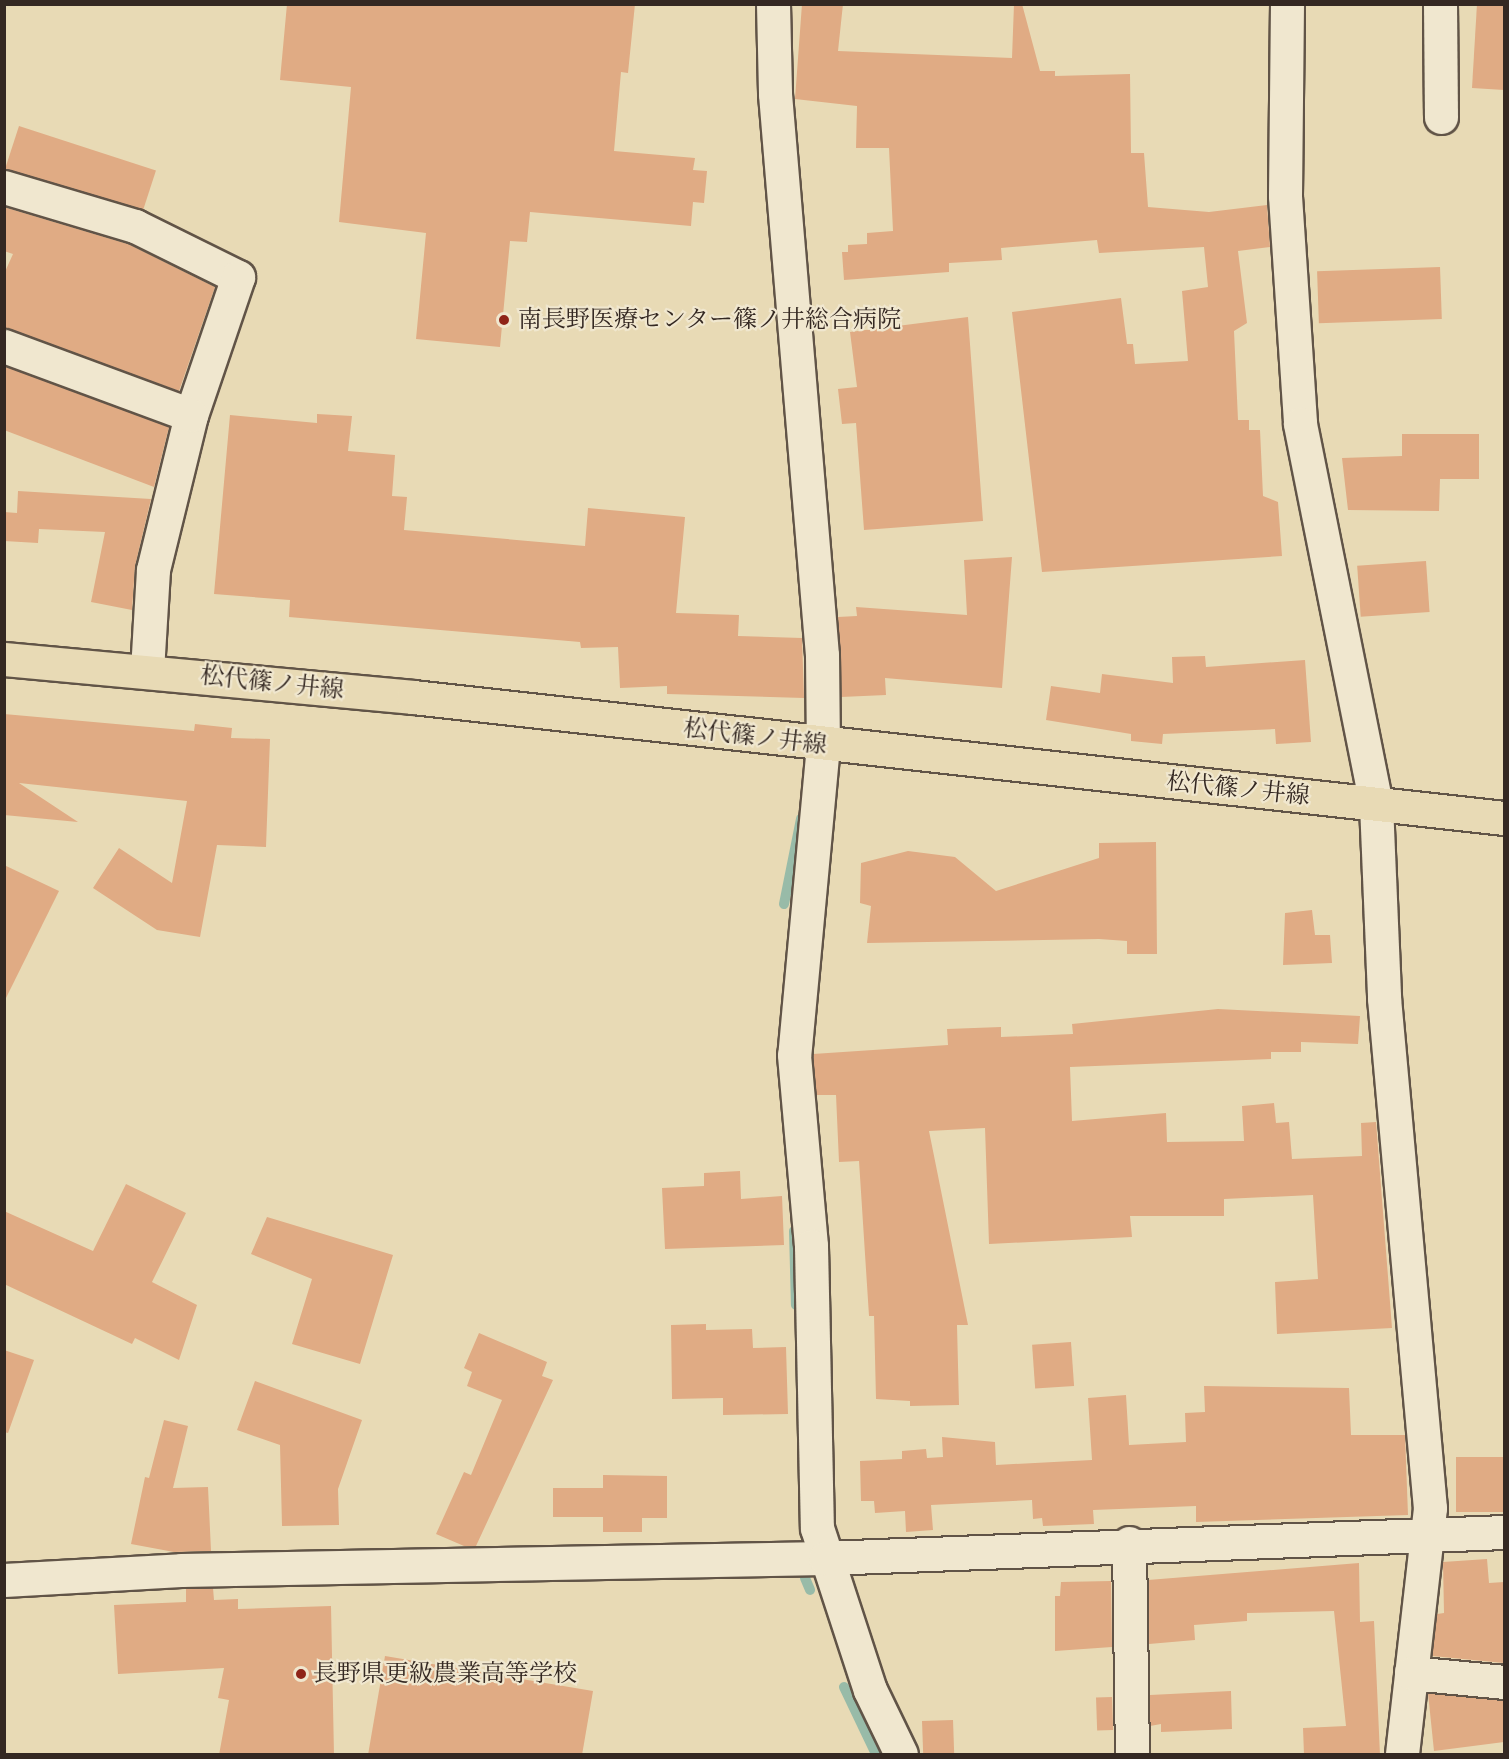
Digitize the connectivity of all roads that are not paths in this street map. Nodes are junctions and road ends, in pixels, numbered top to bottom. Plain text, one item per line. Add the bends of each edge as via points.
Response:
1 (754, 4) edge
2 (773, 4) edge
3 (1287, 4) edge
4 (1440, 4) edge
5 (775, 94) junction
6 (1441, 117) dead end
7 (4, 188) edge
8 (4, 346) edge
9 (191, 415) junction
10 (4, 659) edge
11 (147, 671) junction
12 (823, 745) junction
13 (1376, 804) junction
14 (1504, 818) edge
15 (1504, 1532) edge
16 (1424, 1535) junction
17 (1129, 1543) junction
18 (825, 1558) junction
19 (4, 1580) edge
20 (1411, 1673) junction
21 (1504, 1682) edge
22 (901, 1755) edge
23 (1132, 1755) edge
24 (1402, 1755) edge

1 - 5 street
2 - 5 street
3 - 13 street via 1285,196 1300,424
4 - 6 street
5 - 12 street via 822,655
7 - 9 street via 135,226 238,277
8 - 9 street
9 - 11 street via 153,570
10 - 11 main road, 松代篠ノ井線
11 - 12 main road, 松代篠ノ井線
12 - 13 main road, 松代篠ノ井線
12 - 18 street via 795,1055 811,1246 817,1528
13 - 14 main road, 松代篠ノ井線
13 - 16 street via 1384,998 1430,1508
15 - 16 street
16 - 17 street
16 - 20 street
17 - 18 street
17 - 23 street
18 - 19 street via 181,1570
18 - 22 street via 870,1690
20 - 21 street
20 - 24 street

